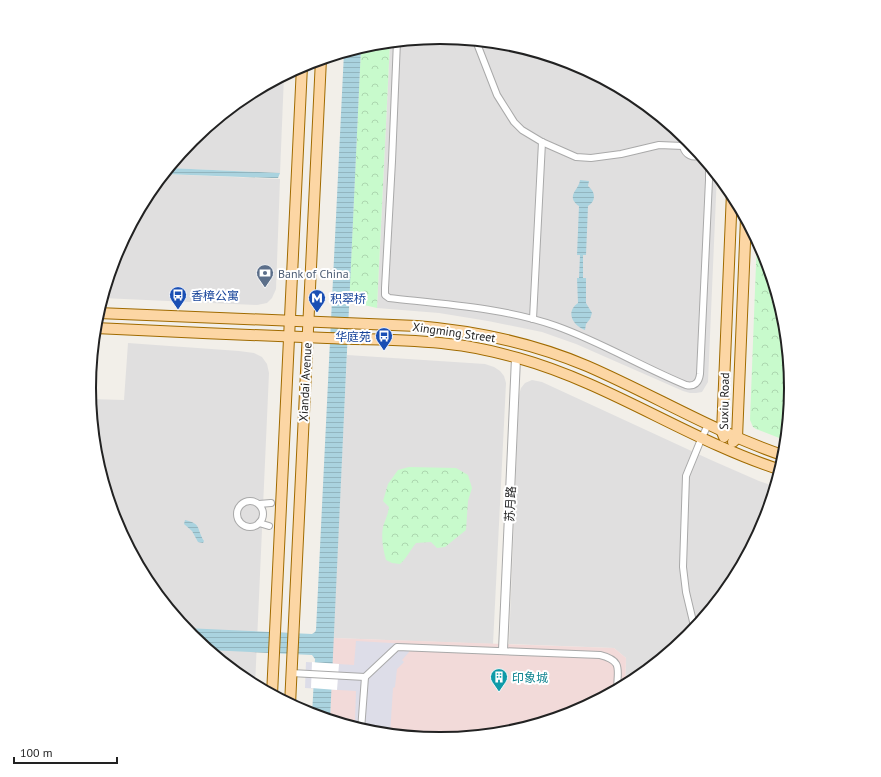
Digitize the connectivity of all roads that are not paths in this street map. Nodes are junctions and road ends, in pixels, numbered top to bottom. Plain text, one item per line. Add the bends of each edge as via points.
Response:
1 (478, 46) edge
2 (397, 47) edge
3 (321, 66) edge
4 (302, 74) edge
5 (542, 142) junction
6 (683, 146) joint
7 (696, 157) edge
8 (709, 173) edge
9 (731, 204) edge
10 (746, 229) edge
11 (105, 313) edge
12 (533, 319) junction
13 (290, 321) junction
14 (308, 322) junction
15 (102, 328) edge
16 (289, 337) junction
17 (307, 337) junction
18 (516, 358) junction
19 (708, 425) junction
20 (722, 432) junction
21 (702, 437) junction
22 (737, 438) junction
23 (728, 448) junction
24 (778, 454) edge
25 (775, 468) edge
26 (271, 503) dead end
27 (259, 504) junction
28 (259, 523) junction
29 (269, 526) dead end
30 (693, 623) edge
31 (502, 650) junction
32 (291, 673) junction
33 (365, 676) junction
34 (617, 684) edge
35 (272, 689) edge
36 (290, 698) edge
37 (361, 723) edge

1 - 5 street via 497,95 514,122
2 - 12 street via 386,295 389,298 480,309
3 - 14 main road, Xiandai Avenue
4 - 13 main road, Xiandai Avenue
5 - 6 street via 576,157 591,158 659,145
5 - 12 street
6 - 7 street via 685,152
8 - 12 street via 700,374 696,383 692,386 686,385 582,336
9 - 20 main road, Suxiu Road
10 - 22 main road, Suxiu Road
11 - 13 main road, Xingming Street
13 - 14 main road, Xingming Street
13 - 16 main road, Xiandai Avenue
14 - 17 main road, Xiandai Avenue
14 - 19 main road, Xingming Street via 417,326 495,337 531,346 588,367
15 - 16 main road, Xingming Street
16 - 17 main road, Xingming Street
16 - 35 main road, Xiandai Avenue
17 - 18 main road, Xingming Street via 450,344
17 - 32 main road, Xiandai Avenue
18 - 21 main road, Xingming Street via 563,372
18 - 31 street, 苏月路
19 - 20 main road, Xingming Street
19 - 21 street
20 - 22 main road, Xingming Street
20 - 23 main road, Suxiu Road
21 - 23 main road, Xingming Street
21 - 30 street via 686,476 684,573
22 - 23 main road, Suxiu Road
22 - 24 main road, Xingming Street
23 - 25 main road, Xingming Street
26 - 27 street
27 - 28 street via 263,516
27 - 28 street via 252,500 243,502 237,509 240,522 247,527
28 - 29 street
31 - 33 street via 397,647
31 - 34 street via 609,657 618,665
32 - 33 street
32 - 36 main road, Xiandai Avenue
33 - 37 street

